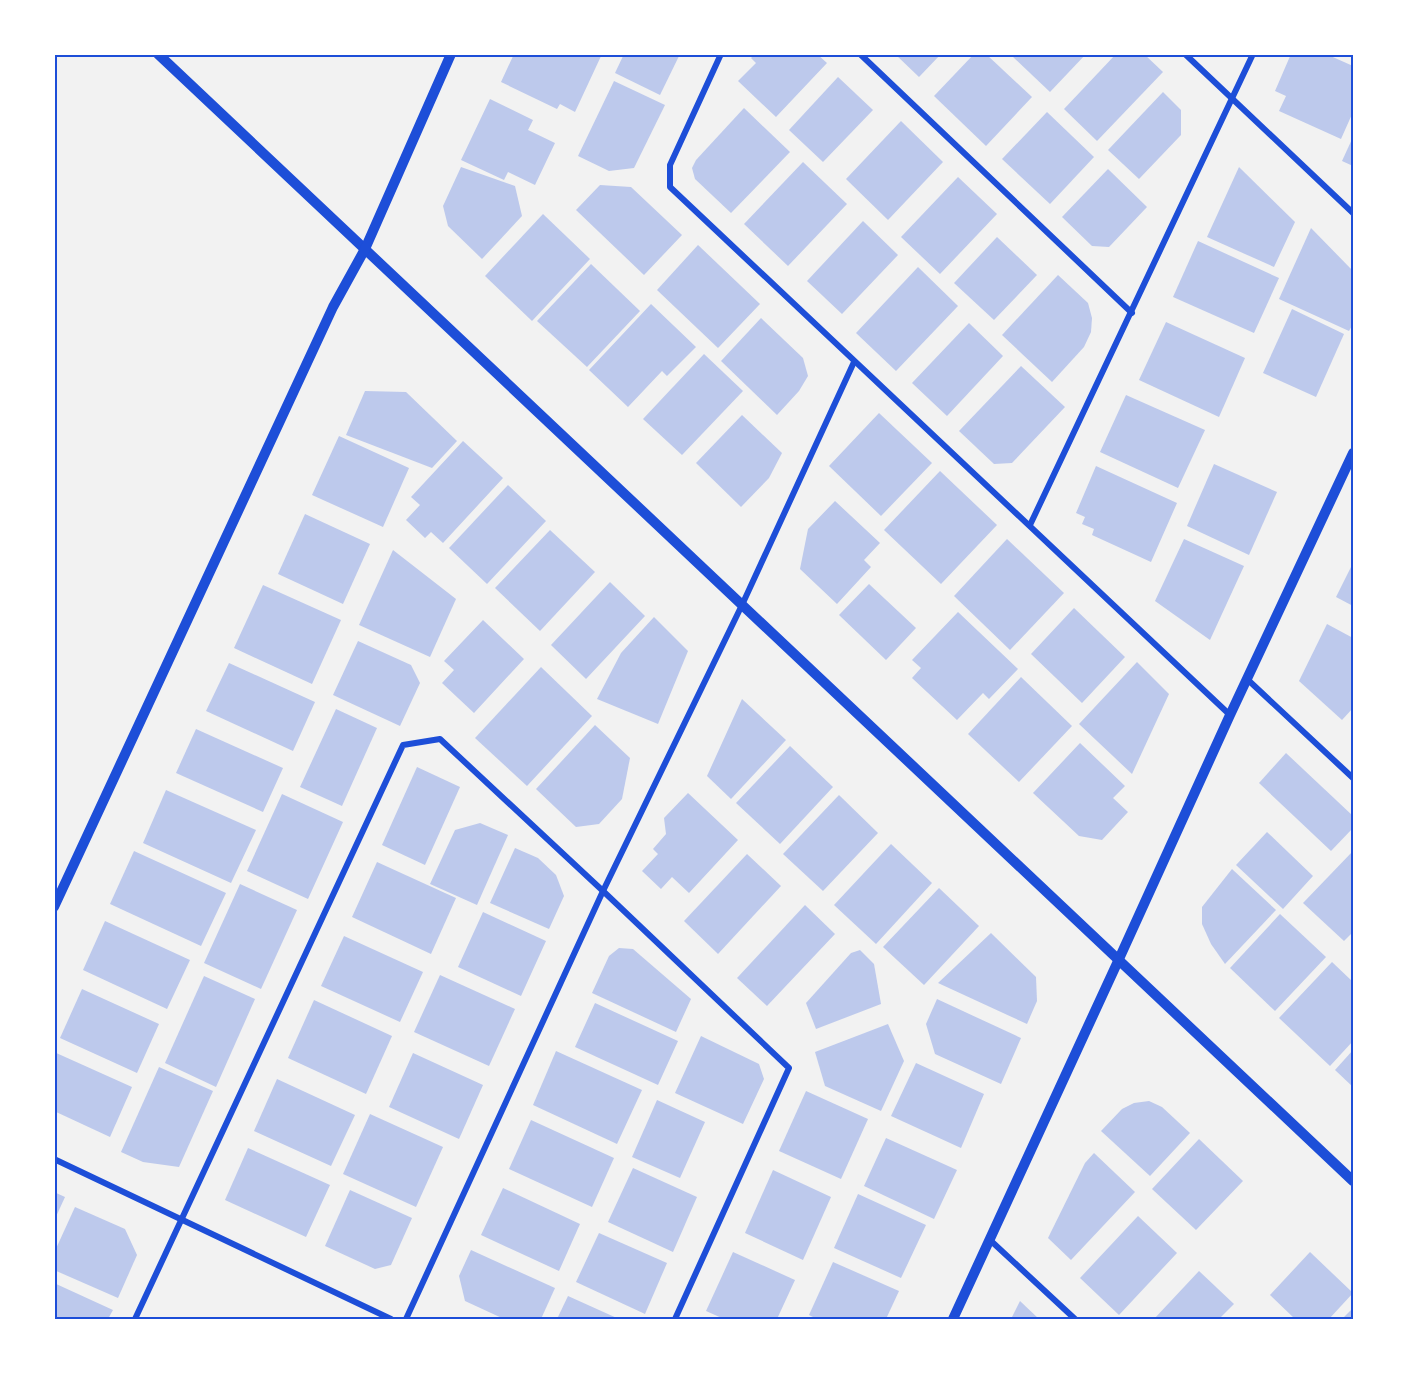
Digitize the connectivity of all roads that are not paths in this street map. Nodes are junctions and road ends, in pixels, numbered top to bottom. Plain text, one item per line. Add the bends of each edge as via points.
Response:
1 (158, 54) edge
2 (451, 54) edge
3 (721, 54) edge
4 (860, 54) edge
5 (1185, 54) edge
6 (1253, 54) edge
7 (1232, 99) junction
8 (1353, 213) edge
9 (364, 249) junction
10 (1132, 313) junction
11 (854, 363) junction
12 (1353, 453) edge
13 (1030, 525) junction
14 (742, 605) junction
15 (1247, 679) junction
16 (1230, 715) junction
17 (1353, 778) edge
18 (603, 891) junction
19 (54, 907) edge
20 (1119, 959) junction
21 (54, 1159) edge
22 (1353, 1181) edge
23 (182, 1220) junction
24 (990, 1240) junction
25 (135, 1319) edge
26 (391, 1319) edge
27 (406, 1319) edge
28 (675, 1319) edge
29 (953, 1319) edge
30 (1075, 1319) edge

1 - 9 street
2 - 9 street
3 - 11 street via 670,165 670,187
4 - 10 street
5 - 7 street
6 - 7 street
7 - 8 street
7 - 10 street
9 - 14 street
9 - 19 street via 328,317
10 - 13 street
11 - 13 street
11 - 14 street
12 - 15 street
13 - 16 street
14 - 18 street
14 - 20 street
15 - 16 street
15 - 17 street
16 - 20 street
18 - 23 street via 440,739 403,745
18 - 27 street
18 - 28 street via 789,1068
20 - 22 street
20 - 24 street
21 - 23 street
23 - 25 street
23 - 26 street
24 - 29 street
24 - 30 street

